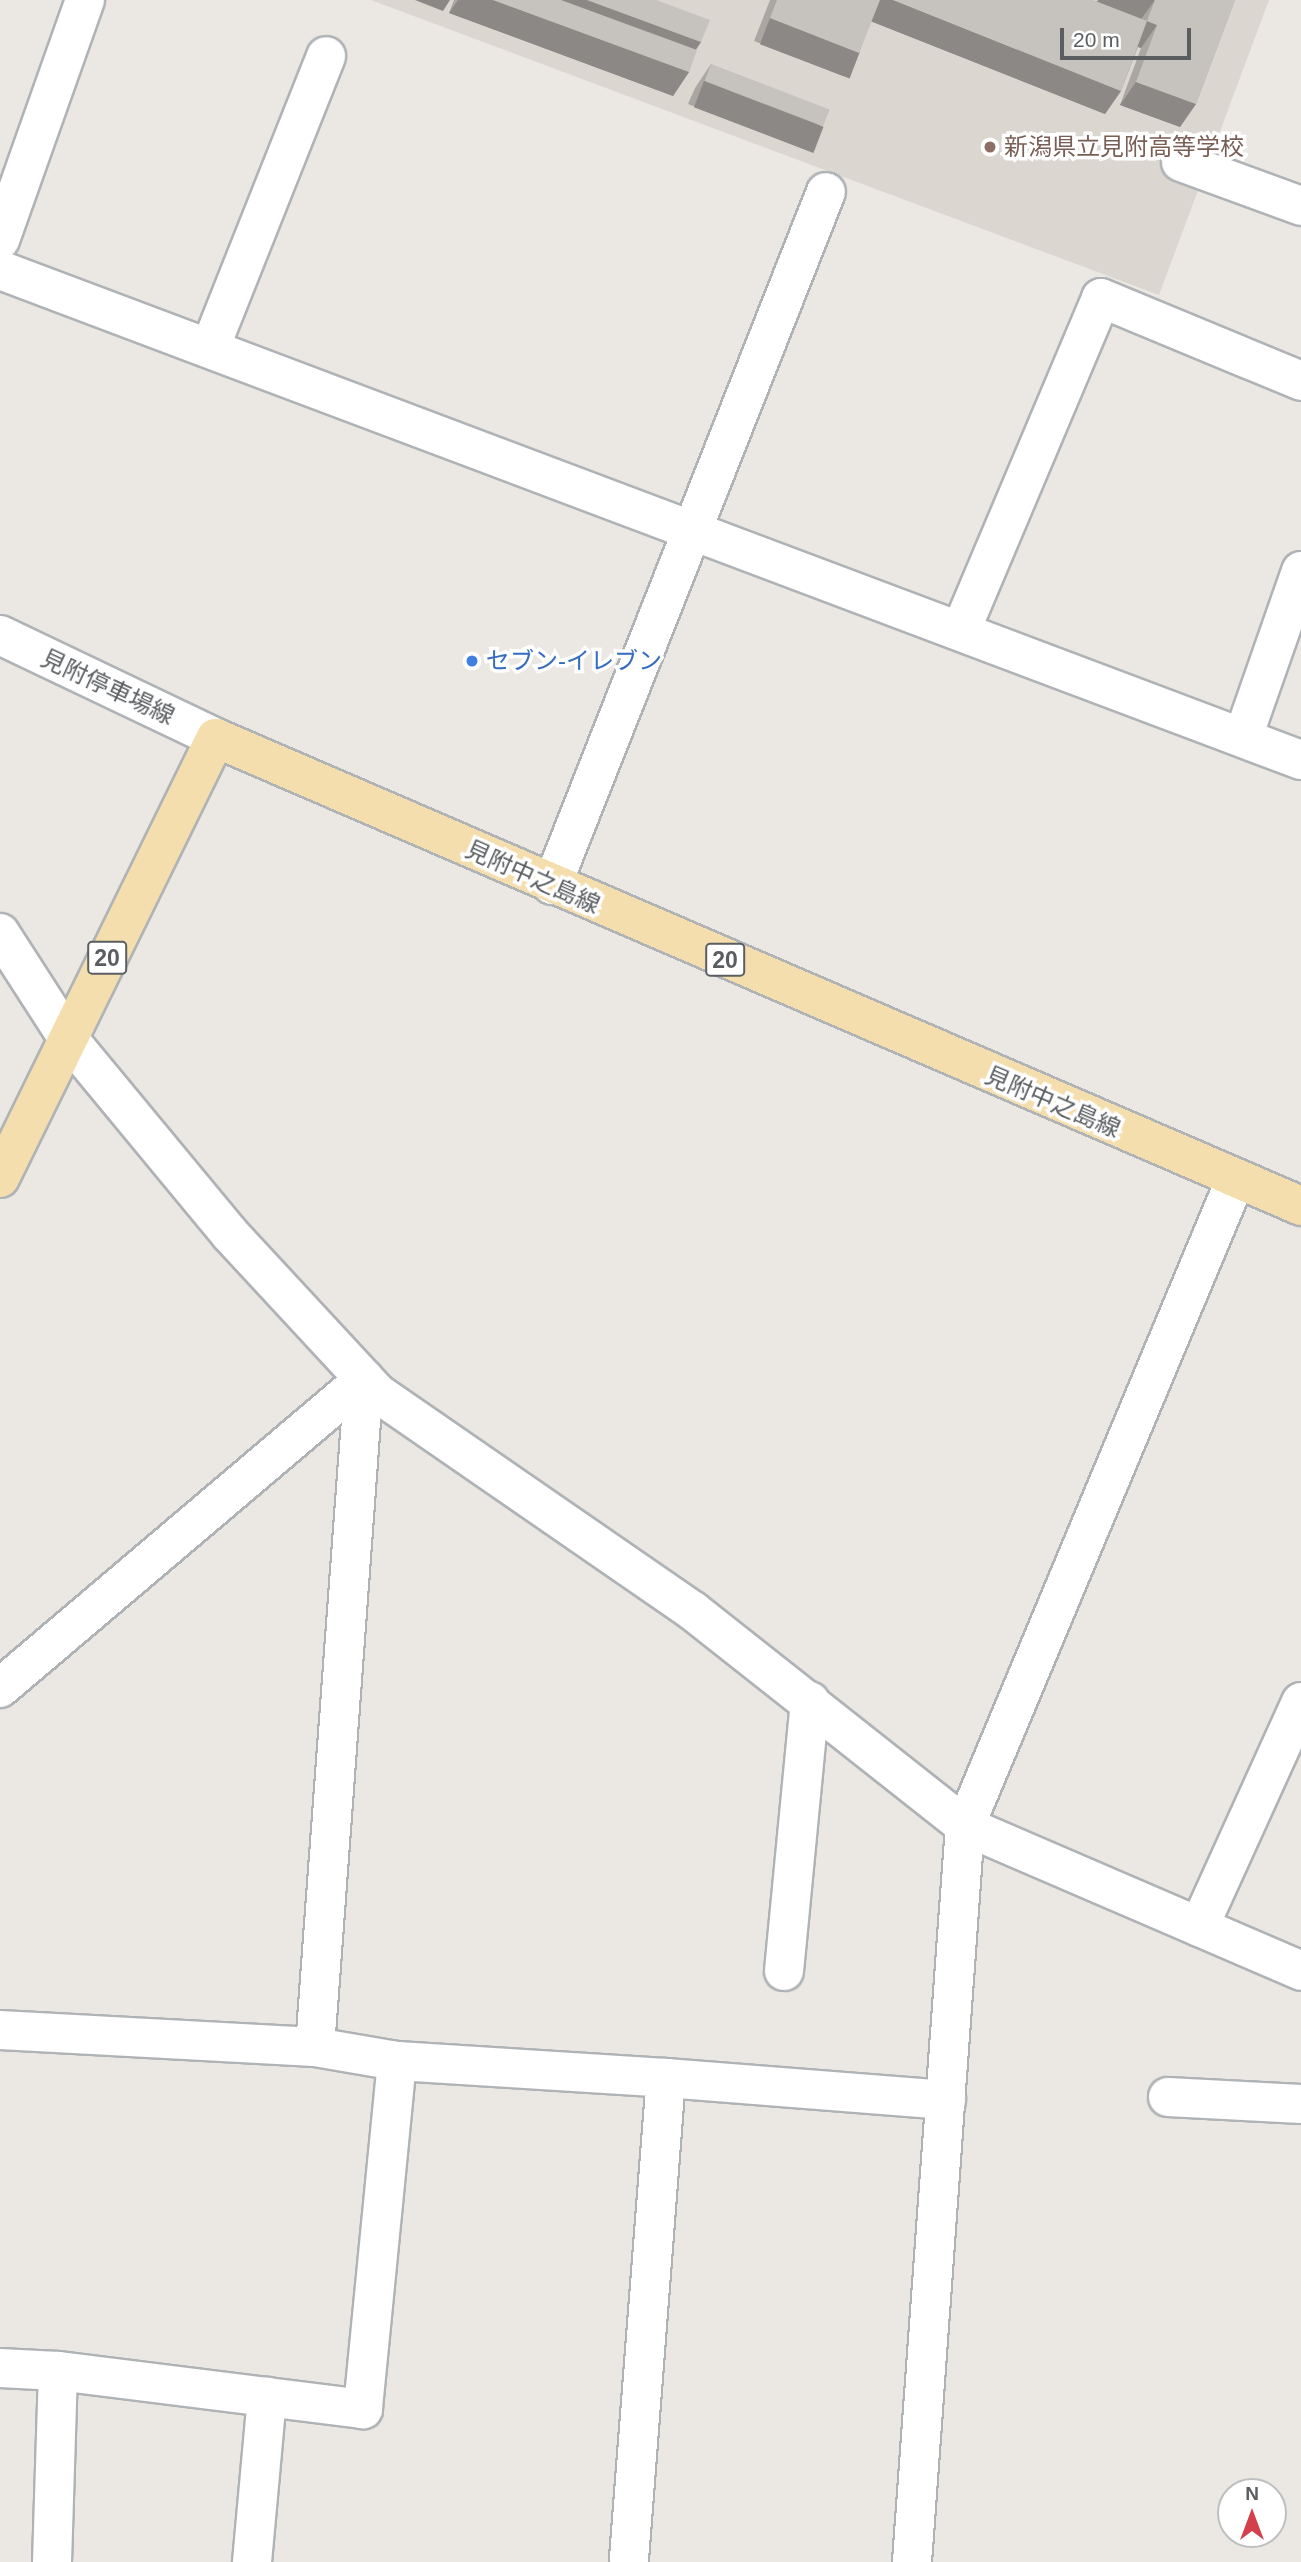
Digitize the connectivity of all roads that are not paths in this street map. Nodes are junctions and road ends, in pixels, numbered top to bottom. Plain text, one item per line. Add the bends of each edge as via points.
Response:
1 (85, 0) edge
2 (326, 56) dead end
3 (1181, 162) dead end
4 (826, 191) dead end
5 (1301, 206) edge
6 (0, 240) edge
7 (0, 270) edge
8 (210, 348) junction
9 (1301, 381) edge
10 (690, 526) junction
11 (1301, 571) edge
12 (961, 630) junction
13 (0, 635) edge
14 (1243, 737) junction
15 (216, 738) junction
16 (1301, 760) edge
17 (552, 885) junction
18 (0, 933) edge
19 (67, 1037) junction
20 (0, 1178) edge
21 (1235, 1181) junction
22 (1301, 1206) edge
23 (364, 1379) junction
24 (0, 1688) edge
25 (810, 1700) junction
26 (1301, 1702) edge
27 (965, 1826) junction
28 (1199, 1927) junction
29 (784, 1970) dead end
30 (1301, 1971) edge
31 (0, 2030) edge
32 (314, 2047) junction
33 (397, 2061) junction
34 (667, 2078) junction
35 (1168, 2097) dead end
36 (946, 2100) junction
37 (1301, 2104) edge
38 (0, 2368) edge
39 (58, 2371) junction
40 (267, 2397) junction
41 (52, 2562) edge
42 (252, 2562) edge
43 (629, 2562) edge
44 (912, 2562) edge

1 - 6 street
2 - 8 street
3 - 5 street
4 - 10 street
7 - 8 street
8 - 10 street
9 - 12 street via 1101,298
10 - 12 street
10 - 17 street
11 - 14 street
12 - 14 street
13 - 15 street, 見附停車場線
14 - 16 street
15 - 17 main road, 見附中之島線 / 20
15 - 19 main road, 20
17 - 21 main road, 見附中之島線 / 20
18 - 19 street
19 - 20 main road, 20
19 - 23 street via 230,1234
21 - 22 main road, 見附中之島線 / 20
21 - 27 street
23 - 24 street
23 - 25 street
23 - 32 street
25 - 27 street
25 - 29 street
26 - 28 street
27 - 28 street
27 - 36 street
28 - 30 street
31 - 32 street
32 - 33 street
33 - 34 street
33 - 40 street via 363,2409
34 - 36 street
34 - 43 street
35 - 37 street
36 - 44 street
38 - 39 street
39 - 40 street
39 - 41 street
40 - 42 street

